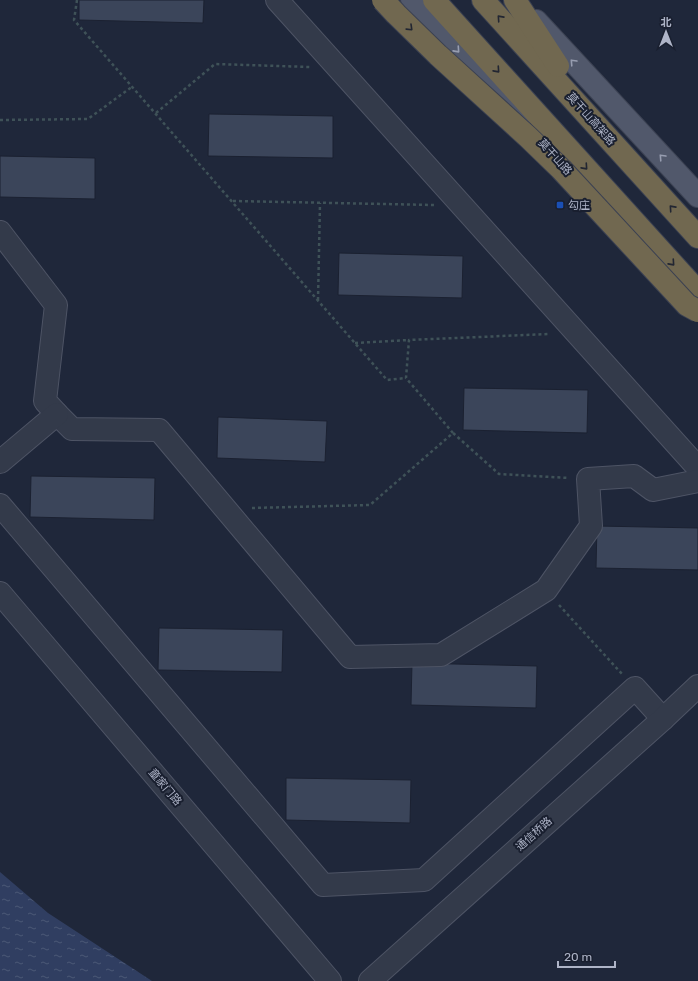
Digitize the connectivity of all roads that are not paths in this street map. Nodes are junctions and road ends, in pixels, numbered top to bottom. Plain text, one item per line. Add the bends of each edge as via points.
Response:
1 (277, 0) edge
2 (383, 0) edge
3 (412, 0) edge
4 (434, 0) edge
5 (483, 0) edge
6 (516, 0) edge
7 (593, 121) junction
8 (698, 196) edge
9 (0, 232) edge
10 (698, 237) edge
11 (698, 292) edge
12 (698, 311) edge
13 (698, 314) edge
14 (57, 414) junction
15 (0, 462) edge
16 (698, 468) edge
17 (698, 481) edge
18 (0, 505) edge
19 (0, 592) edge
20 (698, 686) edge
21 (663, 719) junction
22 (330, 981) edge
23 (370, 981) edge

1 - 16 street
2 -> 12 highway, bridge via 438,56 561,169 687,305
3 -> 13 main road, 莫干山路
4 -> 11 highway
7 -> 5 highway, 莫干山高架路
6 - 7 highway
8 -> 6 main road
10 -> 7 highway, 莫干山高架路
9 - 14 street via 56,305 45,401
14 - 15 street
14 - 17 street via 72,429 159,430 350,657 441,655 546,590 592,526 588,479 634,476 653,490
18 - 21 street via 323,885 424,880 635,688
19 - 22 street, 童家门路
20 - 21 street, 通信桥路
21 - 23 street, 通信桥路

